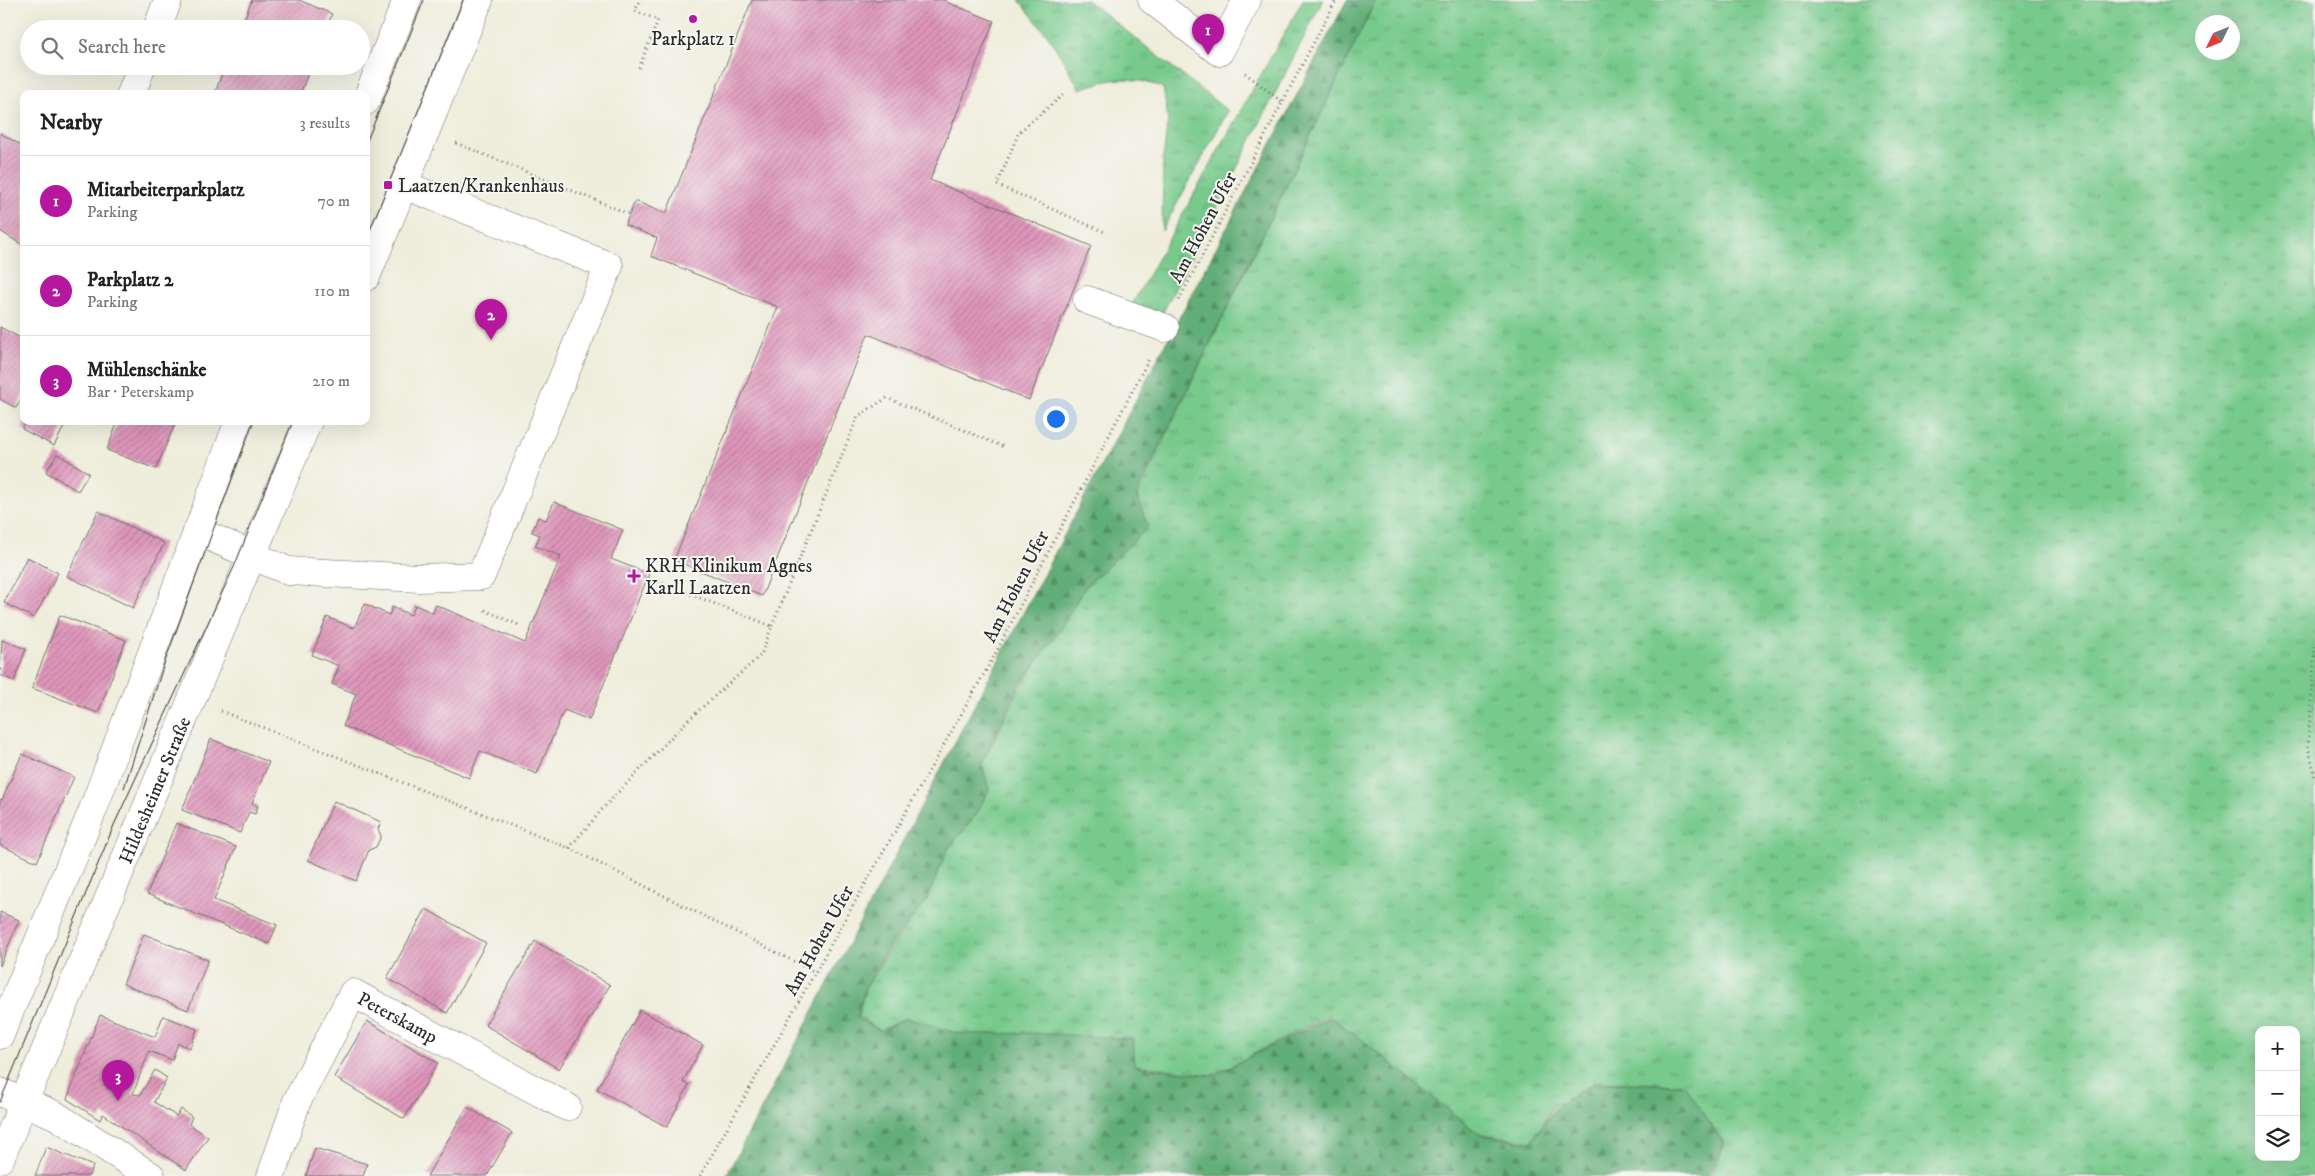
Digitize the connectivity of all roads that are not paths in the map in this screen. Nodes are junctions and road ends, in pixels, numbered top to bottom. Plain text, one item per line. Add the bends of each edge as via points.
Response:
1 (168, 0) edge
2 (407, 0) edge
3 (479, 0) edge
4 (1152, 0) edge
5 (1247, 0) edge
6 (160, 20) edge
7 (138, 75) edge
8 (133, 90) edge
9 (370, 91) edge
10 (404, 185) junction
11 (370, 267) edge
12 (1087, 300) dead end
13 (1164, 328) road end
14 (237, 425) edge
15 (306, 425) edge
16 (197, 531) junction
17 (252, 556) junction
18 (0, 1036) edge
19 (11, 1097) edge
20 (567, 1107) dead end
21 (0, 1159) edge
22 (151, 1176) edge
23 (271, 1176) edge

1 - 6 street
2 - 9 street
3 - 10 street
4 - 5 street via 1219,52
7 - 8 street
10 - 11 street
10 - 17 street via 609,266 480,576 419,578 288,571
12 - 13 street
14 - 16 street
15 - 17 street, Hildesheimer Straße
16 - 17 street
16 - 18 street via 92,812
17 - 19 street, Hildesheimer Straße via 193,700
19 - 21 street, Hildesheimer Straße
19 - 22 street via 54,1115
20 - 23 street, Peterskamp via 353,994 297,1101

